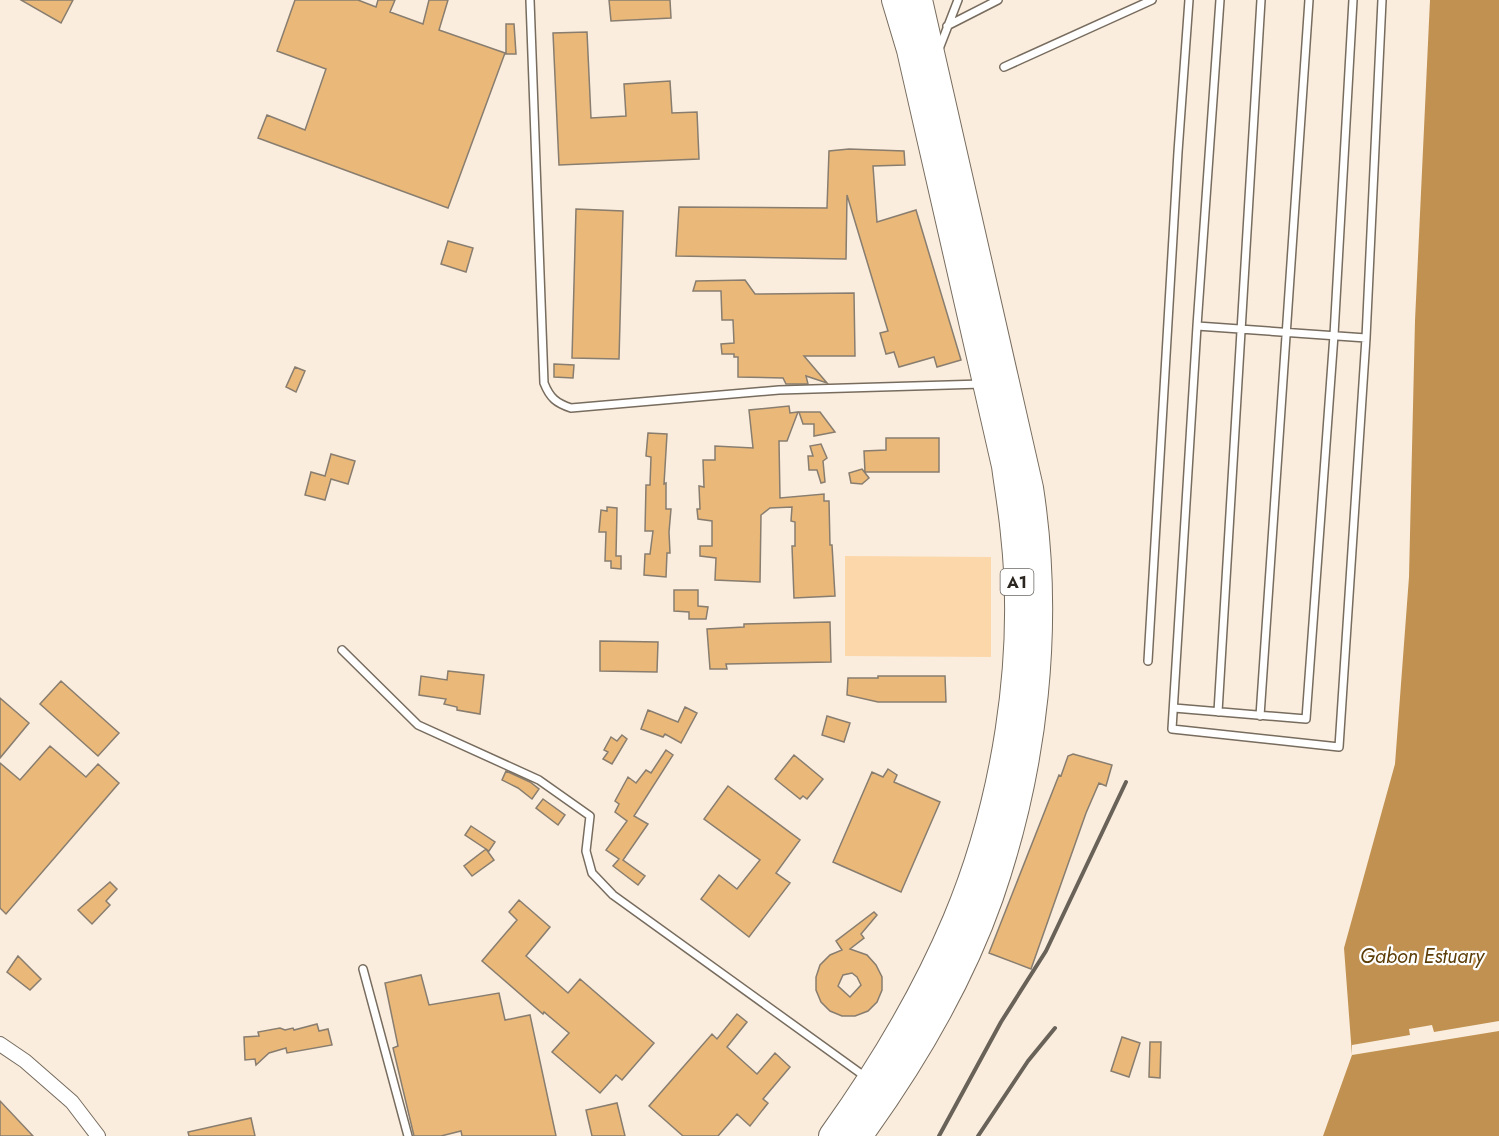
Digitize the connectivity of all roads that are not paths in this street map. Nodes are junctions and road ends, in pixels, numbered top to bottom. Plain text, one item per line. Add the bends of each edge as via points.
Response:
1 (530, 0) edge
2 (895, 0) edge
3 (919, 0) edge
4 (958, 0) edge
5 (998, 0) edge
6 (1152, 0) edge
7 (1189, 0) edge
8 (1220, 0) edge
9 (1261, 0) edge
10 (1309, 0) edge
11 (1353, 0) edge
12 (1383, 0) edge
13 (946, 26) junction
14 (1004, 67) dead end
15 (934, 69) junction
16 (1197, 326) junction
17 (1242, 328) junction
18 (1286, 332) junction
19 (1334, 335) junction
20 (1366, 338) junction
21 (998, 383) junction
22 (342, 650) dead end
23 (1148, 661) dead end
24 (1174, 708) junction
25 (1218, 712) junction
26 (1260, 716) junction
27 (363, 969) dead end
28 (0, 1044) edge
29 (879, 1086) junction
30 (98, 1136) edge
31 (408, 1136) edge
32 (832, 1136) edge
33 (859, 1136) edge

1 - 21 lane via 544,383 557,403 571,408 778,390
2 - 21 highway, A1
3 - 15 highway, A1
4 - 13 lane
5 - 13 lane
6 - 14 lane
7 - 23 lane
8 - 16 lane
9 - 17 lane
10 - 18 lane
11 - 19 lane
12 - 20 lane
13 - 15 lane
15 - 21 highway, A1
16 - 17 lane
16 - 24 lane
17 - 18 lane
17 - 25 lane
18 - 19 lane
18 - 26 lane
19 - 20 lane
19 - 26 lane via 1306,719
20 - 24 lane via 1340,747 1172,729
21 - 29 highway, A1 via 1030,488 1039,570 1038,656 1019,795 993,887 974,937 934,1016
22 - 29 lane via 418,726 539,780 590,816 586,851 592,873 613,895
24 - 25 lane
25 - 26 lane
27 - 31 lane
28 - 30 street via 72,1102
29 - 32 highway, A1
29 - 33 highway, A1

